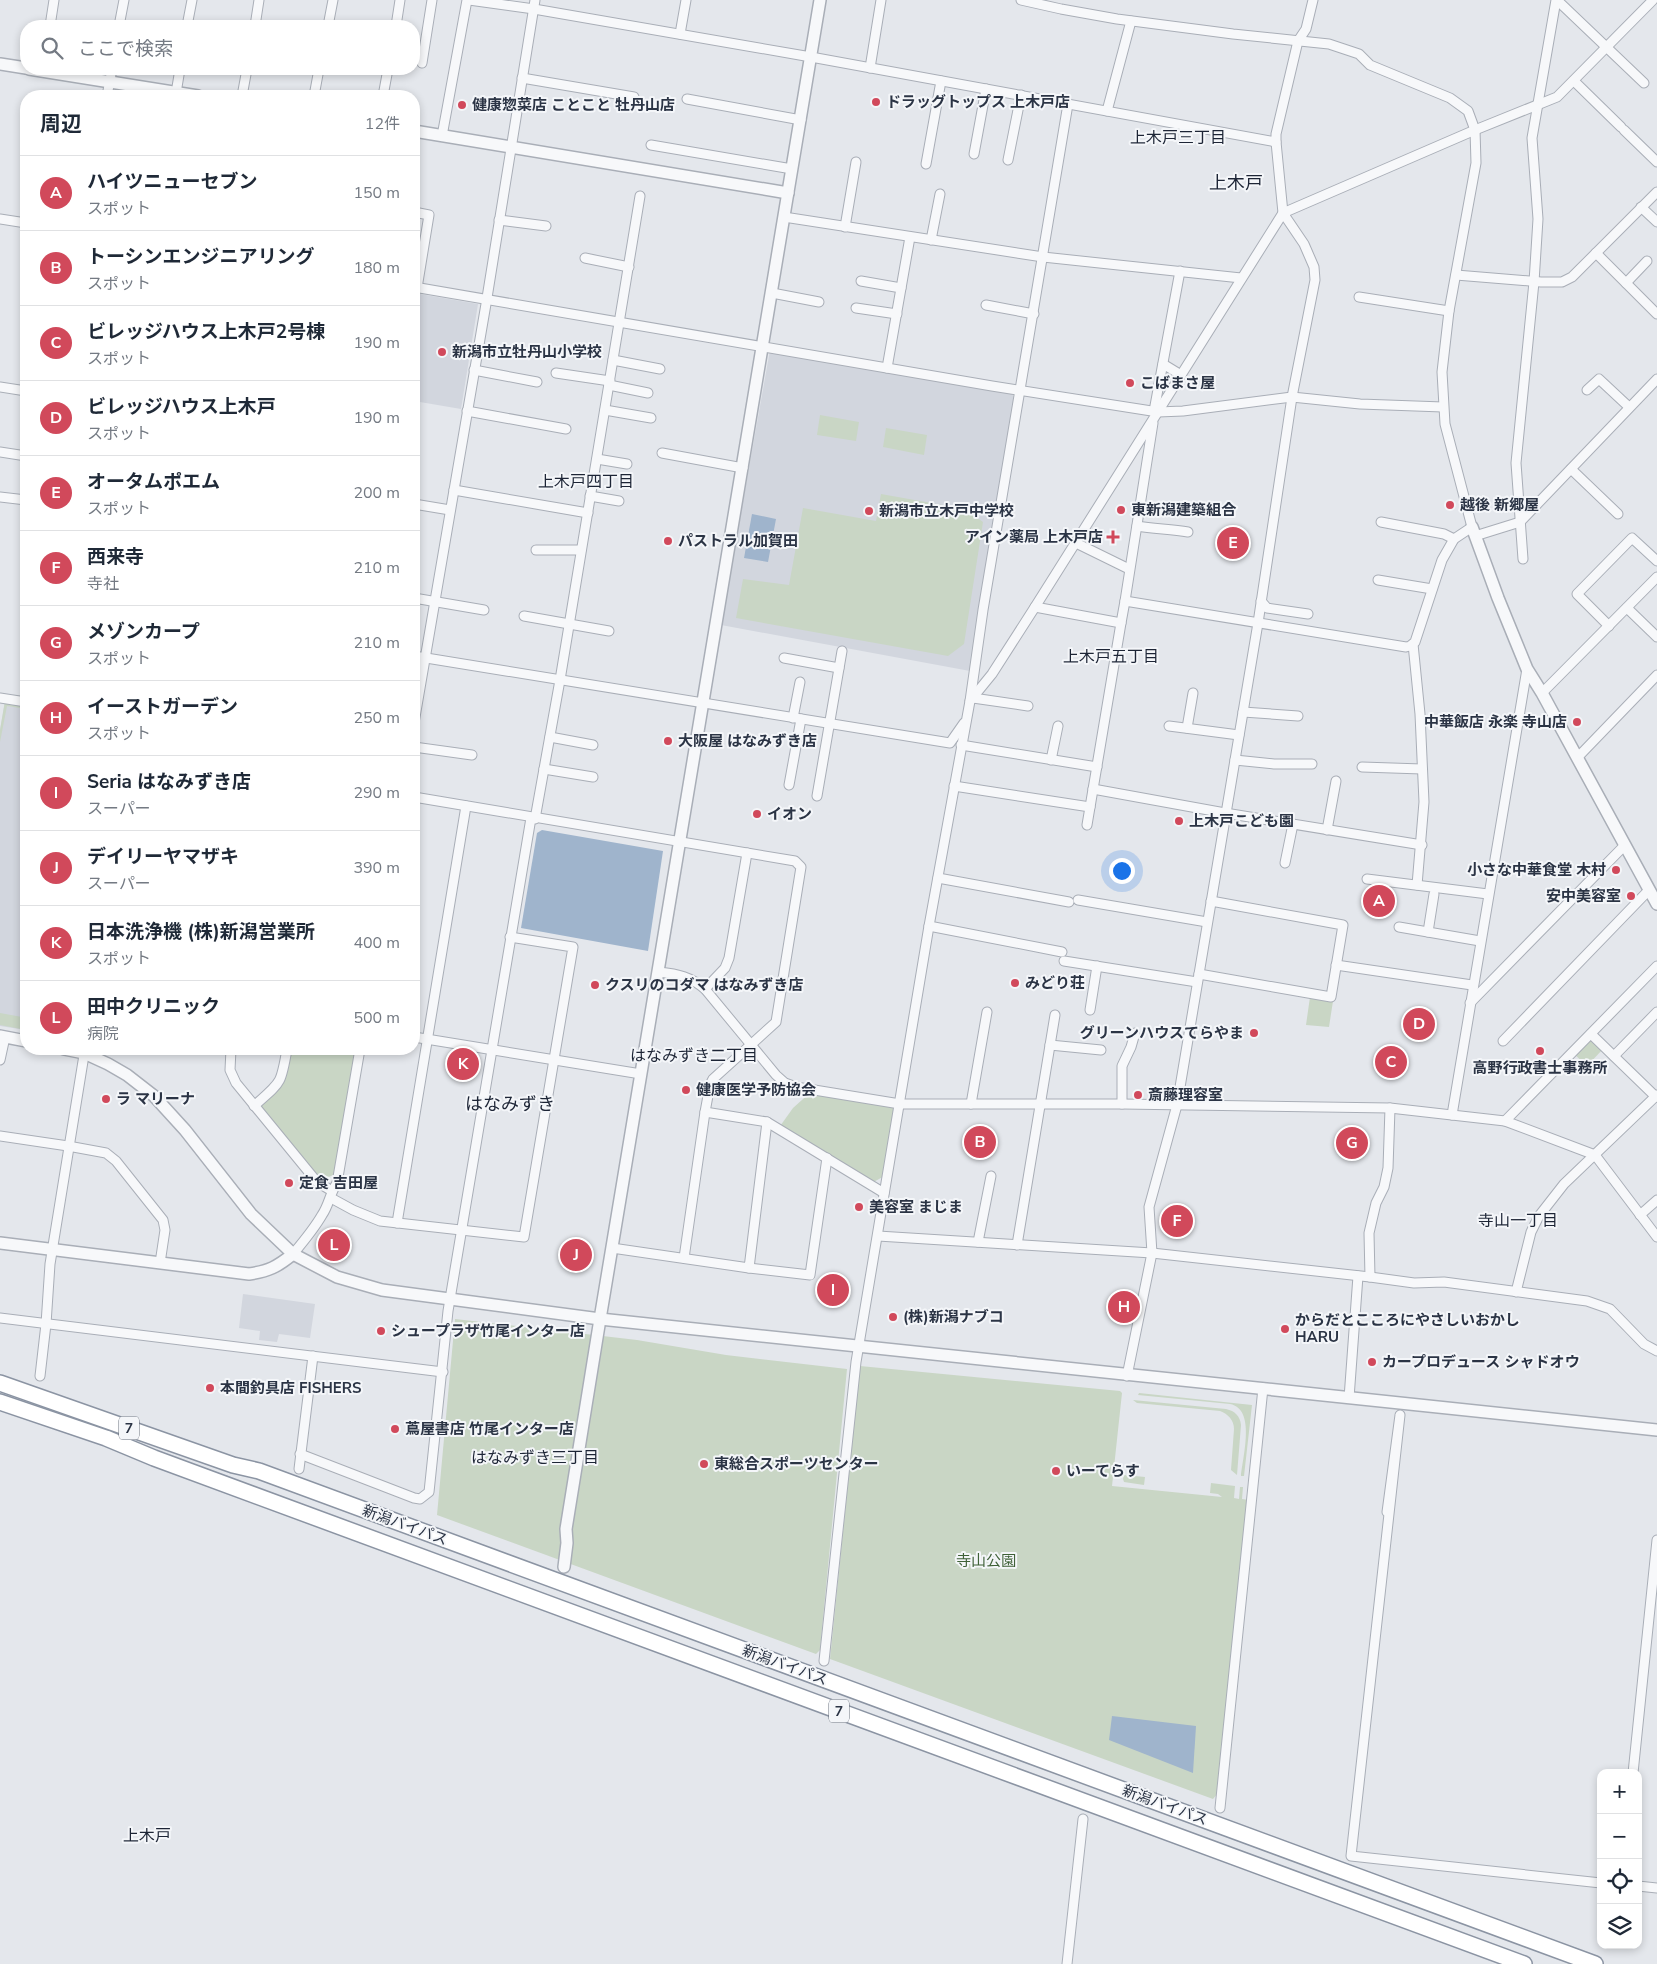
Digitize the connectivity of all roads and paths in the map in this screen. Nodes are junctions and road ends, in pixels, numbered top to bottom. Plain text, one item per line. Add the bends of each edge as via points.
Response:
1 (54, 0) edge
2 (124, 0) edge
3 (192, 0) edge
4 (259, 0) edge
5 (333, 0) edge
6 (400, 0) edge
7 (432, 0) edge
8 (468, 0) edge
9 (686, 0) edge
10 (820, 0) edge
11 (881, 0) edge
12 (1022, 0) edge
13 (1313, 0) edge
14 (1556, 0) edge
15 (1653, 0) edge
16 (534, 4) edge
17 (51, 20) edge
18 (120, 20) edge
19 (188, 20) edge
20 (255, 20) edge
21 (329, 20) edge
22 (397, 20) edge
23 (1131, 21) junction
24 (680, 34) junction
25 (1298, 41) junction
26 (1607, 47) junction
27 (811, 57) junction
28 (0, 64) edge
29 (422, 64) dead end
30 (20, 68) edge
31 (870, 68) junction
32 (71, 75) edge
33 (111, 75) edge
34 (179, 75) edge
35 (246, 75) edge
36 (319, 75) edge
37 (387, 75) edge
38 (522, 78) junction
39 (941, 81) junction
40 (1574, 81) junction
41 (110, 82) junction
42 (1644, 83) dead end
43 (986, 89) junction
44 (108, 90) edge
45 (158, 90) edge
46 (176, 90) edge
47 (243, 90) edge
48 (315, 90) edge
49 (384, 90) edge
50 (1021, 96) junction
51 (634, 98) dead end
52 (687, 99) dead end
53 (1068, 104) junction
54 (1537, 104) junction
55 (1107, 111) junction
56 (800, 120) junction
57 (1475, 130) junction
58 (420, 132) edge
59 (442, 136) junction
60 (1276, 142) junction
61 (651, 145) dead end
62 (511, 147) junction
63 (974, 154) dead end
64 (1008, 160) dead end
65 (856, 162) dead end
66 (1657, 162) edge
67 (926, 164) dead end
68 (792, 169) junction
69 (788, 192) junction
70 (1657, 192) edge
71 (940, 194) dead end
72 (640, 196) dead end
73 (1641, 207) junction
74 (420, 213) edge
75 (1283, 213) junction
76 (784, 217) junction
77 (0, 219) edge
78 (499, 220) junction
79 (1657, 222) edge
80 (20, 223) edge
81 (546, 226) dead end
82 (845, 227) junction
83 (910, 237) junction
84 (931, 240) junction
85 (1596, 253) junction
86 (1043, 257) junction
87 (585, 258) dead end
88 (1647, 260) dead end
89 (420, 266) edge
90 (629, 267) junction
91 (1180, 271) junction
92 (1456, 275) junction
93 (1241, 278) junction
94 (861, 282) dead end
95 (1534, 282) junction
96 (1626, 283) junction
97 (901, 288) junction
98 (420, 289) edge
99 (772, 293) junction
100 (1359, 297) dead end
101 (486, 299) junction
102 (819, 302) dead end
103 (986, 306) dead end
104 (856, 308) dead end
105 (1449, 311) junction
106 (897, 314) junction
107 (1034, 314) junction
108 (1657, 314) edge
109 (620, 322) junction
110 (763, 347) junction
111 (613, 360) junction
112 (1162, 364) junction
113 (887, 368) junction
114 (660, 369) dead end
115 (474, 370) junction
116 (556, 373) dead end
117 (1181, 375) junction
118 (537, 382) dead end
119 (609, 383) junction
120 (1655, 385) edge
121 (0, 387) edge
122 (1021, 390) junction
123 (1587, 390) dead end
124 (20, 391) edge
125 (648, 393) dead end
126 (1292, 397) junction
127 (1443, 407) junction
128 (1629, 408) junction
129 (605, 410) junction
130 (467, 411) junction
131 (1155, 414) junction
132 (651, 418) dead end
133 (566, 429) dead end
134 (0, 452) edge
135 (662, 453) dead end
136 (20, 455) edge
137 (597, 459) junction
138 (627, 464) dead end
139 (743, 468) junction
140 (1571, 469) junction
141 (454, 490) junction
142 (0, 496) edge
143 (590, 496) junction
144 (20, 499) edge
145 (619, 501) dead end
146 (420, 505) edge
147 (450, 510) junction
148 (588, 513) junction
149 (1618, 514) dead end
150 (1381, 522) dead end
151 (1520, 522) junction
152 (1137, 526) junction
153 (1188, 532) dead end
154 (1473, 532) junction
155 (1454, 539) junction
156 (1076, 543) junction
157 (536, 550) dead end
158 (582, 550) junction
159 (1523, 560) dead end
160 (1657, 561) edge
161 (1129, 568) junction
162 (1378, 580) dead end
163 (1655, 582) edge
164 (1432, 589) junction
165 (420, 599) edge
166 (1125, 600) junction
167 (1261, 601) junction
168 (434, 602) junction
169 (1035, 607) junction
170 (1627, 608) junction
171 (484, 610) dead end
172 (1308, 614) dead end
173 (524, 616) dead end
174 (1121, 623) junction
175 (1258, 623) junction
176 (569, 624) junction
177 (1609, 626) junction
178 (609, 631) dead end
179 (1657, 637) edge
180 (1413, 644) junction
181 (842, 651) dead end
182 (420, 657) edge
183 (424, 658) junction
184 (784, 658) dead end
185 (839, 668) junction
186 (1527, 669) junction
187 (1657, 675) edge
188 (560, 680) junction
189 (800, 682) dead end
190 (420, 683) edge
191 (1193, 693) dead end
192 (1542, 693) junction
193 (0, 698) edge
194 (971, 700) junction
195 (20, 701) edge
196 (704, 704) junction
197 (1028, 706) dead end
198 (1243, 712) junction
199 (1298, 716) dead end
200 (797, 719) junction
201 (965, 721) junction
202 (829, 724) junction
203 (1058, 726) dead end
204 (1169, 726) dead end
205 (1187, 728) junction
206 (1239, 735) junction
207 (550, 737) junction
208 (593, 745) dead end
209 (961, 745) junction
210 (420, 748) edge
211 (472, 755) dead end
212 (1576, 758) junction
213 (1051, 760) junction
214 (1235, 760) junction
215 (1312, 764) dead end
216 (1097, 767) junction
217 (1362, 767) dead end
218 (1422, 769) junction
219 (544, 770) junction
220 (593, 777) dead end
221 (1336, 781) dead end
222 (789, 785) dead end
223 (954, 786) junction
224 (1093, 789) junction
225 (817, 796) dead end
226 (420, 798) edge
227 (466, 806) junction
228 (1090, 807) junction
229 (1225, 813) junction
230 (533, 818) junction
231 (1292, 824) junction
232 (1087, 825) dead end
233 (1327, 830) junction
234 (679, 842) junction
235 (1422, 845) junction
236 (1624, 846) junction
237 (746, 853) junction
238 (1285, 863) dead end
239 (938, 878) junction
240 (1367, 879) dead end
241 (1417, 885) junction
242 (1649, 890) junction
243 (1434, 894) dead end
244 (1488, 894) junction
245 (1211, 900) junction
246 (1657, 904) edge
247 (1207, 922) junction
248 (929, 926) junction
249 (1399, 927) dead end
250 (1428, 932) junction
251 (510, 937) junction
252 (1480, 940) junction
253 (1336, 965) junction
254 (1097, 966) junction
255 (1657, 966) edge
256 (659, 972) junction
257 (1198, 978) junction
258 (1472, 985) junction
259 (705, 989) junction
260 (1469, 1003) junction
261 (1090, 1010) dead end
262 (987, 1012) dead end
263 (1657, 1012) edge
264 (1055, 1015) dead end
265 (1135, 1033) dead end
266 (1591, 1034) junction
267 (3, 1037) edge
268 (420, 1038) edge
269 (427, 1039) junction
270 (20, 1040) edge
271 (1503, 1041) dead end
272 (1050, 1045) junction
273 (752, 1046) junction
274 (491, 1050) junction
275 (1101, 1050) dead end
276 (84, 1055) edge
277 (92, 1055) edge
278 (230, 1055) edge
279 (286, 1055) edge
280 (359, 1055) edge
281 (1614, 1056) junction
282 (0, 1060) edge
283 (554, 1060) junction
284 (641, 1074) junction
285 (1656, 1096) edge
286 (900, 1104) junction
287 (971, 1104) junction
288 (1040, 1104) junction
289 (1122, 1104) junction
290 (1177, 1105) junction
291 (254, 1106) junction
292 (1390, 1108) junction
293 (704, 1112) junction
294 (1452, 1115) junction
295 (1505, 1121) junction
296 (767, 1122) junction
297 (0, 1136) edge
298 (68, 1146) junction
299 (1595, 1156) junction
300 (827, 1158) junction
301 (991, 1176) dead end
302 (884, 1193) junction
303 (331, 1194) junction
304 (1657, 1200) edge
305 (1640, 1215) junction
306 (397, 1222) junction
307 (462, 1230) junction
308 (878, 1236) junction
309 (1657, 1237) edge
310 (978, 1242) junction
311 (0, 1243) edge
312 (1017, 1245) junction
313 (612, 1248) junction
314 (53, 1250) junction
315 (1152, 1253) junction
316 (293, 1254) junction
317 (684, 1258) junction
318 (160, 1263) junction
319 (749, 1268) junction
320 (1358, 1276) junction
321 (1370, 1277) junction
322 (1516, 1292) junction
323 (450, 1299) junction
324 (0, 1318) edge
325 (600, 1319) junction
326 (46, 1324) junction
327 (859, 1346) junction
328 (1657, 1351) edge
329 (313, 1356) junction
330 (443, 1372) junction
331 (0, 1373) edge
332 (40, 1376) dead end
333 (1128, 1376) junction
334 (0, 1383) edge
335 (1263, 1388) junction
336 (1349, 1398) junction
337 (0, 1402) edge
338 (0, 1412) edge
339 (1657, 1430) edge
340 (300, 1454) junction
341 (154, 1458) junction
342 (299, 1469) dead end
343 (259, 1471) junction
344 (1387, 1512) dead end
345 (1657, 1540) edge
346 (564, 1567) dead end
347 (824, 1660) dead end
348 (1633, 1769) edge
349 (1220, 1808) dead end
350 (1083, 1820) dead end
351 (1597, 1883) edge
352 (1642, 1886) edge
353 (1657, 1888) edge
354 (1067, 1964) edge
355 (1524, 1964) edge
356 (1595, 1964) edge

1 - 17 street
2 - 18 street
3 - 19 street
4 - 20 street
5 - 21 street
6 - 22 street
7 - 29 street
8 - 16 street
8 - 59 street
9 - 24 street
10 - 27 street
11 - 31 street
12 - 23 street
13 - 25 street via 1306,29
14 - 26 street
14 - 54 street
15 - 26 street
16 - 24 street
16 - 38 street
23 - 25 street
23 - 55 street
24 - 27 street
25 - 57 street via 1329,44 1359,54 1370,65 1450,98 1468,110
25 - 60 street
26 - 40 street
26 - 42 street
27 - 31 street
27 - 56 street
28 - 30 street
31 - 39 street
32 - 41 street
33 - 41 street
34 - 46 street
35 - 47 street
36 - 48 street
37 - 49 street
38 - 51 street
38 - 62 street
39 - 43 street
39 - 67 street
40 - 54 street via 1557,97
40 - 66 street
41 - 44 street
41 - 45 street
43 - 50 street
43 - 63 street
50 - 53 street
50 - 64 street
52 - 56 street
53 - 55 street
53 - 86 street
54 - 57 street
54 - 95 street via 1532,138 1538,220
55 - 60 street
56 - 68 street
57 - 75 street
57 - 92 street via 1476,163
58 - 59 street
59 - 62 street
60 - 75 street
61 - 68 street
62 - 69 street
62 - 78 street
65 - 82 street
68 - 69 street
69 - 76 street
70 - 73 street
71 - 84 street
72 - 90 street
73 - 79 street
73 - 85 street
74 - 89 street via 429,215
75 - 93 street
75 - 126 street via 1304,244 1316,280
76 - 82 street
76 - 99 street
77 - 80 street
78 - 81 street
78 - 101 street
82 - 83 street
83 - 84 street
83 - 97 street
84 - 86 street
85 - 95 street via 1572,277 1562,282
85 - 96 street
86 - 91 street
86 - 107 street
87 - 90 street
88 - 96 street
90 - 109 street
91 - 93 street
91 - 112 street
92 - 95 street
92 - 105 street
93 - 117 street
94 - 97 street
95 - 151 street via 1516,463
96 - 108 street
97 - 106 street
98 - 101 street
99 - 102 street
99 - 110 street
100 - 105 street
101 - 109 street
101 - 115 street
103 - 107 street
104 - 106 street
105 - 127 street via 1442,372
106 - 113 street
107 - 122 street
109 - 110 street
109 - 111 street
110 - 113 street
110 - 139 street
111 - 114 street
111 - 119 street
112 - 117 street
112 - 131 street
113 - 122 street
115 - 118 street
115 - 130 street
116 - 119 street
117 - 131 street
119 - 125 street
119 - 129 street
120 - 128 street
121 - 124 street
122 - 131 street
122 - 194 street
123 - 128 street via 1599,379
126 - 127 street
126 - 131 street
126 - 167 street
127 - 154 street
128 - 140 street
129 - 132 street
129 - 137 street
130 - 133 street
130 - 141 street
131 - 152 street
131 - 156 street
134 - 136 street
135 - 139 street
137 - 138 street
137 - 143 street
139 - 196 street
140 - 149 street
140 - 151 street
141 - 147 street
141 - 148 street
142 - 144 street
143 - 145 street
143 - 148 street
146 - 147 street
147 - 168 street
148 - 158 street
150 - 155 street via 1444,534
151 - 154 street
151 - 159 street
152 - 153 street
152 - 161 street
154 - 155 street
154 - 186 street
155 - 164 street via 1442,560
156 - 161 street
156 - 169 street
157 - 158 street
158 - 176 street
160 - 177 street via 1632,538 1577,594
161 - 166 street
162 - 164 street
163 - 170 street
164 - 180 street
165 - 168 street
166 - 174 street
166 - 175 street
167 - 172 street via 1267,608
167 - 175 street
168 - 171 street
168 - 183 street
169 - 174 street
169 - 194 street via 992,674
170 - 177 street
170 - 179 street
173 - 176 street
174 - 216 street
175 - 180 street via 1406,646
175 - 198 street
176 - 178 street
176 - 188 street
177 - 192 street
180 - 218 street
181 - 185 street
182 - 183 street
183 - 188 street
183 - 190 street
184 - 185 street
185 - 202 street
186 - 192 street
186 - 244 street
187 - 212 street
188 - 196 street
188 - 207 street
189 - 200 street
191 - 205 street
192 - 212 street
193 - 195 street
194 - 197 street
194 - 201 street
196 - 200 street
196 - 234 street
198 - 199 street
198 - 206 street
200 - 202 street
200 - 222 street
201 - 202 street via 950,743
201 - 209 street
202 - 225 street
203 - 213 street
204 - 205 street
205 - 206 street
206 - 214 street
207 - 208 street
207 - 219 street
209 - 213 street
209 - 223 street
210 - 211 street
212 - 236 street
213 - 216 street
214 - 215 street
214 - 229 street
216 - 224 street
217 - 218 street
218 - 235 street
219 - 220 street
219 - 230 street
221 - 233 street
223 - 228 street
223 - 239 street
224 - 228 street
224 - 229 street
226 - 227 street
227 - 230 street
227 - 269 street
228 - 232 street
229 - 231 street
229 - 245 street
230 - 234 street
230 - 251 street
231 - 233 street
231 - 238 street
233 - 235 street
234 - 237 street
234 - 256 street
235 - 241 street
236 - 242 street
236 - 260 street
237 - 259 street via 729,958 725,968
237 - 273 street via 795,861 801,867 776,1022
239 - 247 street
239 - 248 street
240 - 241 street
241 - 244 street
242 - 246 street
242 - 271 street
243 - 250 street
244 - 252 street
245 - 247 street
245 - 253 street via 1343,924
247 - 257 street
248 - 254 street
248 - 286 street
249 - 250 street
250 - 252 street
251 - 274 street
251 - 283 street via 573,947
252 - 258 street
253 - 257 street via 1331,997
253 - 258 street
254 - 257 street
254 - 261 street
255 - 266 street
256 - 259 street via 690,978
256 - 284 street
257 - 290 street
258 - 260 street
259 - 273 street
260 - 294 street
262 - 287 street
263 - 281 street
264 - 272 street
265 - 289 street via 1122,1066
266 - 281 street
266 - 295 street
267 - 270 street
267 - 282 street
268 - 269 street
269 - 274 street
269 - 306 street
272 - 275 street
272 - 288 street
273 - 286 street via 785,1083 796,1088
273 - 293 street via 713,1079
274 - 283 street
274 - 307 street
276 - 298 street
277 - 316 street via 127,1075 154,1096 252,1214
278 - 291 street via 230,1070 236,1083
279 - 291 street via 278,1086
280 - 303 street via 340,1172
281 - 285 street
283 - 284 street
283 - 307 street via 524,1237
284 - 313 street
285 - 299 street
286 - 287 street
286 - 302 street
287 - 288 street
288 - 289 street
288 - 312 street
289 - 290 street
290 - 292 street
290 - 315 street via 1149,1207
291 - 303 street via 317,1182
292 - 294 street
292 - 321 street via 1388,1168 1369,1233
293 - 296 street
293 - 317 street
294 - 295 street
295 - 299 street
296 - 300 street
296 - 319 street
297 - 298 street
298 - 314 street
298 - 318 street via 106,1153 163,1220 165,1230
299 - 305 street
299 - 322 street via 1564,1184 1539,1216 1531,1232
300 - 302 street
300 - 319 street via 810,1275
301 - 310 street
302 - 308 street
303 - 306 street via 353,1210 380,1221
303 - 316 street via 323,1215
304 - 305 street
305 - 309 street
306 - 307 street
307 - 323 street
308 - 310 street
308 - 327 street
310 - 312 street
311 - 314 street
312 - 315 street
313 - 317 street
313 - 325 street
314 - 318 street
314 - 326 street
315 - 320 street
315 - 333 street
316 - 318 street via 266,1272 249,1274
316 - 323 street via 359,1284
317 - 319 street
320 - 321 street
320 - 336 street
321 - 322 street via 1414,1283 1444,1282
322 - 328 street via 1587,1301 1610,1309 1644,1344
323 - 325 street
323 - 330 street
324 - 326 street
325 - 327 street
325 - 346 street via 566,1529
326 - 329 street
326 - 332 street
327 - 333 street
327 - 347 street
329 - 330 street
329 - 340 street
330 - 340 street via 431,1486 426,1496 414,1498
331 - 343 highway via 235,1456
333 - 335 street
334 - 343 highway, 新潟バイパス / 7 via 233,1465
335 - 336 street
335 - 349 street
336 - 339 street
337 - 341 highway, 新潟バイパス / 7
338 - 341 highway via 103,1446
340 - 342 street
341 - 355 highway, 新潟バイパス / 7
343 - 356 highway, 新潟バイパス / 7
344 - 351 street via 1400,1415 1351,1856
345 - 348 street
350 - 354 street
352 - 353 street

